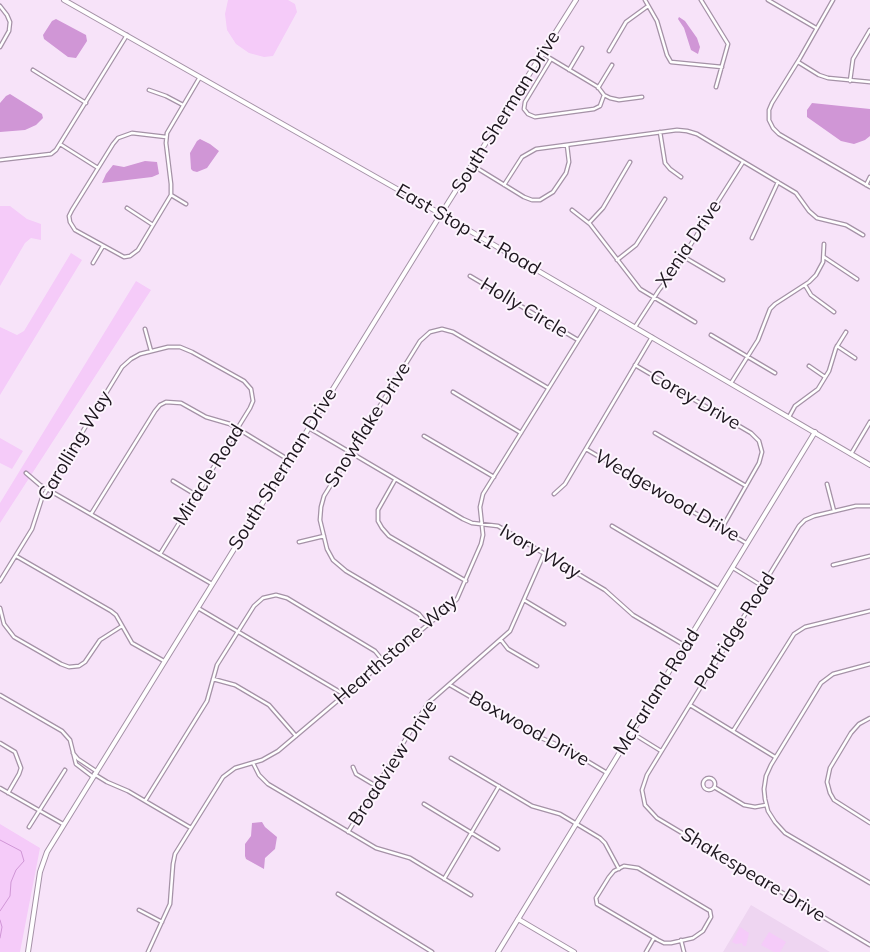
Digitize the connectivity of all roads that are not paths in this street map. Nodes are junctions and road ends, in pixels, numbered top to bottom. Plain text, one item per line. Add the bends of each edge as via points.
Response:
1 (64, 0) edge
2 (576, 0) edge
3 (645, 0) edge
4 (702, 0) edge
5 (768, 0) edge
6 (778, 0) edge
7 (833, 0) edge
8 (775, 4) junction
9 (0, 6) edge
10 (649, 6) junction
11 (816, 28) junction
12 (870, 30) edge
13 (127, 35) junction
14 (0, 47) edge
15 (582, 48) dead end
16 (609, 51) dead end
17 (543, 54) junction
18 (551, 59) junction
19 (798, 62) junction
20 (612, 65) dead end
21 (722, 67) junction
22 (33, 70) dead end
23 (569, 70) junction
24 (200, 77) junction
25 (850, 81) junction
26 (870, 82) edge
27 (716, 87) dead end
28 (598, 88) junction
29 (149, 90) dead end
30 (604, 95) junction
31 (642, 97) dead end
32 (86, 103) junction
33 (183, 105) junction
34 (660, 132) junction
35 (166, 137) junction
36 (60, 144) junction
37 (567, 145) junction
38 (0, 160) edge
39 (630, 162) dead end
40 (743, 162) junction
41 (472, 165) junction
42 (98, 168) junction
43 (681, 177) dead end
44 (870, 177) edge
45 (778, 182) junction
46 (504, 185) junction
47 (866, 185) junction
48 (870, 188) edge
49 (171, 195) junction
50 (665, 199) dead end
51 (186, 204) dead end
52 (126, 208) dead end
53 (572, 210) dead end
54 (441, 214) junction
55 (589, 223) junction
56 (153, 225) junction
57 (863, 235) dead end
58 (752, 238) dead end
59 (824, 244) dead end
60 (103, 246) junction
61 (683, 257) junction
62 (824, 257) junction
63 (617, 260) junction
64 (94, 264) dead end
65 (470, 276) dead end
66 (857, 279) dead end
67 (724, 280) dead end
68 (805, 285) junction
69 (654, 298) junction
70 (599, 306) junction
71 (834, 312) dead end
72 (695, 322) dead end
73 (635, 327) junction
74 (145, 329) dead end
75 (846, 332) dead end
76 (711, 335) dead end
77 (652, 337) junction
78 (578, 340) junction
79 (837, 346) junction
80 (151, 351) junction
81 (748, 356) junction
82 (855, 358) dead end
83 (635, 365) junction
84 (809, 366) dead end
85 (775, 372) dead end
86 (825, 377) junction
87 (731, 383) junction
88 (548, 388) junction
89 (453, 392) dead end
90 (789, 417) junction
91 (870, 422) edge
92 (309, 428) junction
93 (237, 429) junction
94 (815, 432) junction
95 (521, 433) junction
96 (655, 433) dead end
97 (424, 436) dead end
98 (586, 449) junction
99 (351, 453) junction
100 (851, 454) junction
101 (289, 460) junction
102 (870, 465) edge
103 (26, 473) dead end
104 (494, 477) junction
105 (395, 479) junction
106 (173, 481) dead end
107 (827, 484) dead end
108 (746, 486) junction
109 (47, 489) junction
110 (554, 494) dead end
111 (196, 495) junction
112 (870, 506) edge
113 (834, 511) junction
114 (91, 514) junction
115 (482, 523) junction
116 (612, 526) dead end
117 (722, 528) junction
118 (324, 536) junction
119 (299, 542) dead end
120 (748, 544) junction
121 (160, 554) junction
122 (544, 554) junction
123 (16, 556) junction
124 (870, 556) edge
125 (834, 566) dead end
126 (733, 568) junction
127 (0, 581) edge
128 (466, 581) junction
129 (212, 584) junction
130 (762, 586) junction
131 (719, 590) junction
132 (524, 600) junction
133 (197, 607) junction
134 (0, 610) edge
135 (870, 611) edge
136 (564, 624) dead end
137 (428, 625) junction
138 (122, 626) junction
139 (238, 632) junction
140 (501, 640) junction
141 (686, 646) junction
142 (394, 649) dead end
143 (397, 651) junction
144 (164, 661) junction
145 (384, 662) junction
146 (870, 664) edge
147 (537, 666) dead end
148 (213, 679) junction
149 (450, 684) junction
150 (0, 695) edge
151 (345, 695) junction
152 (690, 705) junction
153 (870, 718) edge
154 (733, 731) junction
155 (632, 733) junction
156 (296, 736) junction
157 (0, 743) edge
158 (72, 749) junction
159 (661, 750) junction
160 (776, 757) junction
161 (451, 758) dead end
162 (254, 763) junction
163 (353, 767) dead end
164 (65, 770) dead end
165 (608, 773) junction
166 (94, 774) junction
167 (376, 786) junction
168 (499, 786) junction
169 (714, 787) junction
170 (0, 788) edge
171 (8, 793) junction
172 (643, 798) joint
173 (145, 801) junction
174 (424, 804) dead end
175 (766, 805) junction
176 (39, 811) junction
177 (870, 823) edge
178 (63, 824) junction
179 (576, 824) junction
180 (29, 827) dead end
181 (191, 828) junction
182 (348, 832) junction
183 (472, 832) junction
184 (498, 849) dead end
185 (619, 868) junction
186 (444, 879) junction
187 (870, 884) edge
188 (338, 894) dead end
189 (471, 895) dead end
190 (139, 910) dead end
191 (518, 919) junction
192 (162, 922) junction
193 (654, 938) junction
194 (681, 940) junction
195 (870, 945) edge
196 (28, 952) edge
197 (148, 952) edge
198 (432, 952) edge
199 (498, 952) edge
200 (574, 952) edge
201 (646, 952) edge
202 (684, 952) edge

1 - 13 street, East Stop 11 Road
2 - 17 street, South Sherman Drive
3 - 10 street
4 - 21 street via 728,41
5 - 8 street
6 - 8 street
7 - 11 street
8 - 11 street
9 - 14 street via 10,22
10 - 16 street via 626,22
10 - 21 street via 671,62
11 - 19 street
12 - 25 street via 853,59
13 - 24 street, East Stop 11 Road
13 - 32 street
15 - 23 street
17 - 18 street
17 - 41 street, South Sherman Drive
18 - 23 street
18 - 30 street via 525,102 526,112 535,117 593,109 600,106
19 - 25 street via 822,76
19 - 47 street via 771,105 769,121 780,135
20 - 28 street
21 - 27 street
22 - 32 street
23 - 28 street
24 - 33 street
24 - 54 street, East Stop 11 Road
25 - 26 street
28 - 30 street
29 - 33 street
30 - 31 street via 618,100
32 - 36 street
33 - 35 street
34 - 37 street
34 - 40 street via 691,132
34 - 43 street via 665,163
35 - 42 street via 124,135 113,144
35 - 49 street
36 - 38 street via 51,154
36 - 42 street
37 - 46 street via 529,152 519,161
37 - 46 street via 568,165 556,188 545,198 533,200
39 - 55 street via 603,208
40 - 45 street
40 - 61 street, Xenia Drive
41 - 46 street
41 - 54 street, South Sherman Drive
42 - 60 street via 69,216 75,230
44 - 47 street
45 - 57 street via 796,193 815,217 846,225
45 - 58 street
47 - 48 street
49 - 51 street
49 - 56 street
50 - 63 street via 636,245
52 - 56 street
53 - 55 street
54 - 70 street, East Stop 11 Road
54 - 92 street, South Sherman Drive
55 - 63 street
56 - 60 street via 138,250 130,256 118,255
59 - 62 street
60 - 64 street
61 - 67 street
61 - 69 street, Xenia Drive
62 - 66 street
62 - 68 street via 818,272
63 - 69 street via 640,289
65 - 78 street, Holly Circle
68 - 71 street via 811,296
68 - 81 street via 770,309
69 - 72 street
69 - 73 street, Xenia Drive
70 - 73 street, East Stop 11 Road
70 - 78 street, Hearthstone Way
73 - 77 street, East Stop 11 Road
74 - 80 street
75 - 79 street
76 - 81 street
77 - 83 street
77 - 87 street, East Stop 11 Road
78 - 88 street, Hearthstone Way
79 - 82 street
79 - 86 street
80 - 93 street, Miracle Road via 170,347 186,349 244,381 250,388 252,406
80 - 109 street, Carolling Way via 135,356 122,367
81 - 85 street
81 - 87 street
83 - 98 street
83 - 108 street, Corey Drive via 755,436 761,447 761,459
84 - 86 street
86 - 90 street via 818,389 795,406
87 - 90 street, East Stop 11 Road
88 - 95 street, Hearthstone Way
88 - 99 street, Snowflake Drive via 453,332 442,329 430,332 420,340
89 - 95 street
90 - 94 street, East Stop 11 Road
91 - 100 street
92 - 99 street, Ivory Way
92 - 101 street, South Sherman Drive
93 - 101 street
93 - 111 street, Miracle Road
93 - 114 street via 203,416 181,403 162,404
94 - 100 street, East Stop 11 Road
94 - 120 street, McFarland Road
95 - 104 street, Hearthstone Way
96 - 108 street
97 - 104 street
98 - 110 street via 564,486
98 - 117 street, Wedgewood Drive
99 - 105 street, Ivory Way
99 - 118 street, Snowflake Drive via 322,502 320,517
100 - 102 street, East Stop 11 Road
101 - 129 street, South Sherman Drive
103 - 109 street
104 - 115 street, Hearthstone Way via 481,500
105 - 115 street, Ivory Way via 463,519
105 - 128 street via 378,510 378,521 385,532
106 - 111 street
107 - 113 street
108 - 117 street
109 - 114 street
109 - 123 street, Carolling Way via 32,528
111 - 121 street, Miracle Road
112 - 113 street, Partridge Road
113 - 130 street, Partridge Road via 814,516 801,524
114 - 121 street
115 - 122 street, Ivory Way via 498,526
115 - 128 street, Hearthstone Way via 483,537
116 - 131 street
117 - 120 street, Wedgewood Drive
118 - 119 street
118 - 137 street, Snowflake Drive via 329,552 340,567 419,614
120 - 126 street, McFarland Road
121 - 129 street
122 - 132 street, Broadview Drive
122 - 141 street, Ivory Way via 605,590 634,615
123 - 127 street, Carolling Way
123 - 138 street via 111,611
124 - 125 street
126 - 130 street, Wedgewood Drive
126 - 131 street, McFarland Road
128 - 137 street, Hearthstone Way via 454,603
129 - 133 street, South Sherman Drive
130 - 152 street, Partridge Road
131 - 141 street, McFarland Road
132 - 136 street
132 - 140 street, Broadview Drive via 511,630
133 - 139 street
133 - 144 street, South Sherman Drive
134 - 138 street via 4,624 14,637 69,667 85,662 102,638
135 - 154 street via 805,627 795,633
137 - 143 street, Hearthstone Way
138 - 144 street via 132,643
139 - 145 street via 255,604 267,596 278,595 375,650
139 - 148 street via 217,665
139 - 151 street
140 - 147 street via 508,649
140 - 149 street, Broadview Drive
141 - 155 street, McFarland Road
142 - 143 street
143 - 145 street, Hearthstone Way
144 - 166 street, South Sherman Drive
145 - 151 street, Hearthstone Way
146 - 160 street via 835,674 823,681
148 - 156 street via 235,685 269,705
148 - 173 street via 206,703
149 - 165 street, Boxwood Drive via 538,737 567,749
149 - 167 street, Broadview Drive via 425,708
150 - 158 street via 61,730
151 - 156 street, Hearthstone Way
152 - 154 street
152 - 159 street, Partridge Road
153 - 177 street via 853,730 830,768 827,782 832,798 839,805
154 - 160 street
155 - 159 street
155 - 165 street, McFarland Road
156 - 162 street, Hearthstone Way via 271,756
157 - 171 street via 15,752 21,768
158 - 166 street
158 - 166 street via 76,764
159 - 172 street, Partridge Road via 644,781
160 - 175 street via 766,779
161 - 168 street
162 - 181 street, Hearthstone Way via 236,768 224,777
162 - 182 street via 267,783
163 - 167 street via 356,774
164 - 176 street
165 - 179 street, McFarland Road
166 - 173 street
166 - 178 street, South Sherman Drive
167 - 182 street, Broadview Drive
168 - 179 street via 534,807 560,814
168 - 183 street
169 - 169 street via 711,778 703,782 705,789
169 - 175 street via 744,805
170 - 171 street
171 - 176 street
172 - 195 street, Shakespeare Drive via 648,810 657,818
173 - 181 street
174 - 183 street
175 - 187 street via 785,833
176 - 178 street
176 - 180 street
178 - 196 street, South Sherman Drive via 41,867
179 - 185 street via 602,839
179 - 191 street, McFarland Road
181 - 192 street, Hearthstone Way via 174,857 171,899
182 - 186 street via 376,848 410,858
183 - 184 street
183 - 186 street
185 - 193 street via 609,877 595,902
185 - 194 street via 636,867 710,911 711,918 702,932
186 - 189 street
188 - 198 street
190 - 192 street
191 - 199 street, McFarland Road
191 - 200 street
192 - 197 street, Hearthstone Way
193 - 194 street via 664,943
193 - 201 street
194 - 202 street

